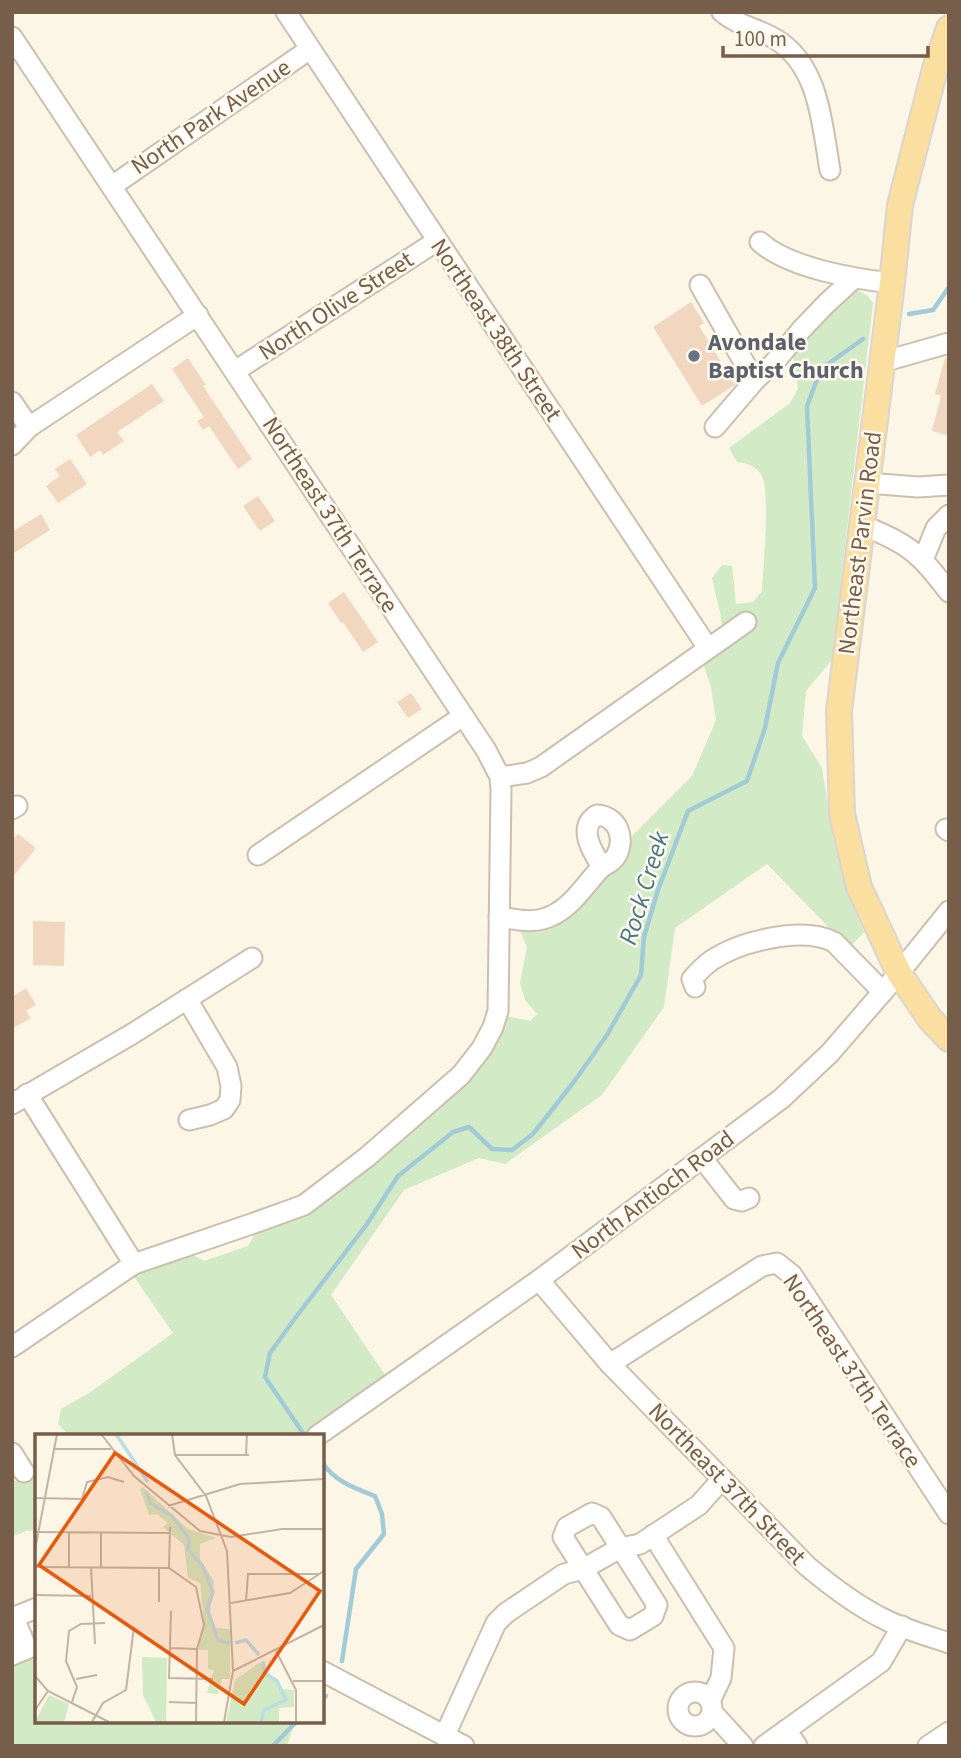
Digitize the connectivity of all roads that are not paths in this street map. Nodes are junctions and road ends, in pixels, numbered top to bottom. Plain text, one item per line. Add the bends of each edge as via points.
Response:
1 (286, 12) edge
2 (722, 12) edge
3 (948, 32) edge
4 (12, 37) edge
5 (310, 49) junction
6 (830, 170) dead end
7 (112, 186) junction
8 (437, 242) junction
9 (760, 242) dead end
10 (853, 279) junction
11 (892, 283) junction
12 (700, 285) dead end
13 (198, 315) junction
14 (949, 343) edge
15 (882, 362) junction
16 (235, 371) junction
17 (756, 379) junction
18 (12, 402) edge
19 (715, 426) dead end
20 (29, 427) junction
21 (12, 445) edge
22 (867, 483) junction
23 (949, 485) edge
24 (949, 515) edge
25 (862, 525) junction
26 (923, 560) junction
27 (949, 592) edge
28 (746, 622) dead end
29 (708, 648) junction
30 (463, 716) junction
31 (500, 777) junction
32 (258, 855) dead end
33 (602, 867) dead end
34 (949, 911) edge
35 (499, 917) junction
36 (252, 958) dead end
37 (891, 983) junction
38 (695, 987) dead end
39 (187, 999) junction
40 (949, 1039) edge
41 (20, 1099) edge
42 (189, 1120) dead end
43 (702, 1158) junction
44 (749, 1198) dead end
45 (134, 1264) junction
46 (539, 1280) junction
47 (12, 1347) edge
48 (610, 1364) junction
49 (320, 1434) edge
50 (12, 1453) edge
51 (24, 1472) dead end
52 (722, 1479) junction
53 (949, 1514) edge
54 (653, 1535) junction
55 (620, 1548) junction
56 (583, 1569) junction
57 (35, 1609) edge
58 (13, 1618) edge
59 (902, 1626) junction
60 (949, 1643) edge
61 (12, 1656) edge
62 (324, 1672) edge
63 (949, 1732) edge
64 (436, 1737) edge
65 (791, 1738) edge
66 (464, 1746) edge
67 (743, 1746) edge
68 (764, 1746) edge
69 (928, 1746) edge

1 - 5 street, Northeast 38th Street
2 - 6 street via 778,41 803,67 816,98
3 - 11 main road, Northeast Parvin Road via 900,205
4 - 7 street, Northeast 37th Terrace
5 - 7 street, North Park Avenue
5 - 8 street, Northeast 38th Street
7 - 13 street, Northeast 37th Terrace
8 - 16 street, North Olive Street
8 - 29 street, Northeast 38th Street
9 - 10 street via 790,259
10 - 11 street
10 - 17 street
11 - 15 main road, Northeast Parvin Road
12 - 17 street
13 - 16 street, Northeast 37th Terrace
13 - 20 street
14 - 15 street
15 - 22 main road, Northeast Parvin Road
16 - 30 street, Northeast 37th Terrace
17 - 19 street
18 - 20 street
20 - 21 street
22 - 23 street
22 - 25 main road, Northeast Parvin Road
24 - 26 street via 936,528
25 - 26 street via 899,542
25 - 37 main road, Northeast Parvin Road via 839,711 842,814 859,887
26 - 27 street
28 - 29 street
29 - 31 street via 541,767
30 - 31 street, Northeast 37th Terrace
30 - 32 street
31 - 35 street, Northeast 37th Terrace
33 - 35 street via 559,912 533,921
34 - 37 street, North Antioch Road
35 - 45 street, Northeast 37th Terrace via 498,1011 482,1048 461,1075 367,1157 303,1205
36 - 39 street
37 - 38 street via 834,942 804,934 765,939 721,955 692,978
37 - 40 main road, Northeast Parvin Road
37 - 43 street, North Antioch Road via 830,1053 781,1099
39 - 41 street
39 - 42 street via 227,1067 231,1086 224,1109
41 - 45 street
43 - 44 street via 734,1199
43 - 46 street, North Antioch Road
45 - 47 street, Northeast 37th Terrace
46 - 48 street, Northeast 37th Street
46 - 49 street, North Antioch Road
48 - 52 street, Northeast 37th Street
48 - 53 street, Northeast 37th Terrace via 762,1266 777,1263 792,1275
50 - 51 street
52 - 54 street via 699,1505
52 - 59 street, Northeast 37th Street via 832,1587
54 - 55 street via 640,1544
54 - 67 street via 724,1648 721,1678 711,1706
55 - 56 street
55 - 56 street via 601,1517 592,1513 568,1527 564,1537
55 - 56 street via 657,1605 653,1616 630,1630 619,1625
56 - 64 street via 564,1574 496,1623
57 - 58 street
58 - 61 street via 27,1649
59 - 60 street, Northeast 37th Street
59 - 65 street via 881,1662
62 - 64 street
63 - 69 street
64 - 66 street
65 - 68 street

